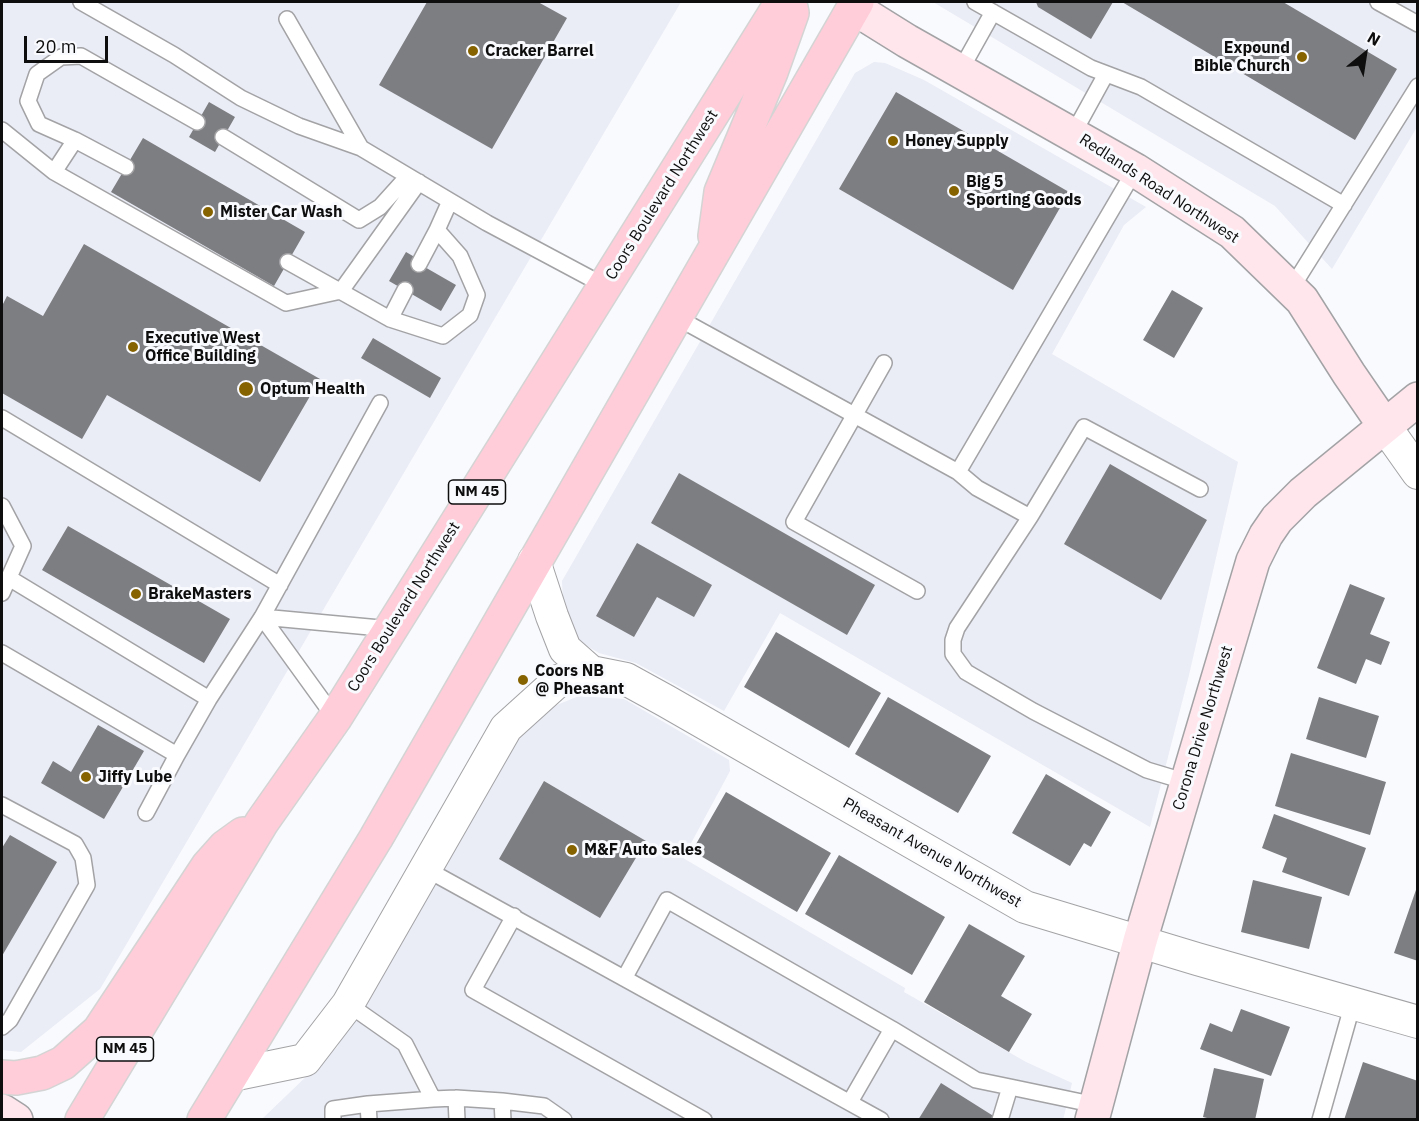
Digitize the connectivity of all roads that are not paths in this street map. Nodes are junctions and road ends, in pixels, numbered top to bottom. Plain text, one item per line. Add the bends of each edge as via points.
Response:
1 (81, 2) edge
2 (782, 2) edge
3 (789, 2) edge
4 (975, 2) edge
5 (1378, 2) edge
6 (854, 4) edge
7 (993, 12) junction
8 (287, 19) dead end
9 (1418, 24) edge
10 (960, 71) junction
11 (1106, 74) junction
12 (1418, 87) edge
13 (197, 122) dead end
14 (2, 130) edge
15 (1073, 134) junction
16 (223, 137) dead end
17 (75, 140) junction
18 (361, 148) junction
19 (126, 167) dead end
20 (1135, 170) junction
21 (54, 172) junction
22 (414, 179) junction
23 (450, 201) junction
24 (1344, 205) junction
25 (436, 230) junction
26 (713, 252) junction
27 (288, 262) dead end
28 (419, 264) dead end
29 (605, 286) junction
30 (1291, 289) junction
31 (405, 290) dead end
32 (341, 291) junction
33 (676, 317) junction
34 (390, 319) junction
35 (884, 363) dead end
36 (1418, 399) edge
37 (380, 403) dead end
38 (855, 415) junction
39 (2, 418) edge
40 (1384, 425) junction
41 (958, 472) junction
42 (1418, 473) edge
43 (1200, 489) dead end
44 (2, 506) edge
45 (1030, 517) junction
46 (534, 561) junction
47 (9, 578) junction
48 (280, 585) junction
49 (917, 591) dead end
50 (2, 593) edge
51 (262, 617) junction
52 (391, 629) junction
53 (2, 653) edge
54 (591, 672) junction
55 (209, 699) junction
56 (335, 718) junction
57 (177, 755) junction
58 (1187, 782) junction
59 (2, 805) edge
60 (146, 813) dead end
61 (262, 822) junction
62 (426, 869) junction
63 (514, 916) junction
64 (1140, 941) junction
65 (625, 977) junction
66 (1353, 1003) junction
67 (348, 1004) junction
68 (1418, 1022) edge
69 (2, 1027) edge
70 (892, 1029) junction
71 (232, 1075) junction
72 (2, 1077) edge
73 (1010, 1087) junction
74 (456, 1098) junction
75 (433, 1099) junction
76 (502, 1101) junction
77 (850, 1102) junction
78 (2, 1111) edge
79 (368, 1112) edge
80 (1094, 1112) edge
81 (545, 1113) edge
82 (16, 1119) edge
83 (82, 1119) edge
84 (204, 1119) edge
85 (333, 1119) edge
86 (458, 1119) edge
87 (503, 1119) edge
88 (564, 1119) edge
89 (704, 1119) edge
90 (881, 1119) edge
91 (1000, 1119) edge
92 (1320, 1119) edge

1 - 18 lane via 241,98 299,126
2 - 29 main road, Coors Boulevard Northwest / NM 45
3 - 26 main road via 792,14 721,192
4 - 7 lane
5 - 9 lane
6 - 10 street, Redlands Road Northwest
6 - 26 main road
7 - 10 lane
7 - 11 lane
8 - 18 lane
10 - 15 street, Redlands Road Northwest
11 - 15 lane
11 - 24 lane via 1141,87
12 - 24 lane
13 - 17 lane via 81,56 61,57 37,74 28,101 39,124
14 - 21 lane
15 - 20 street, Redlands Road Northwest
16 - 22 lane via 359,220
17 - 19 lane
17 - 21 lane
18 - 22 lane
20 - 30 street, Redlands Road Northwest via 1232,232
20 - 41 lane
21 - 32 lane via 286,303
22 - 23 lane
22 - 32 lane
23 - 25 lane
23 - 29 lane
24 - 30 lane
25 - 28 lane
25 - 34 lane via 460,256 477,295 470,315 443,336
26 - 33 main road
27 - 32 lane
29 - 52 main road, Coors Boulevard Northwest / NM 45
30 - 40 street, Redlands Road Northwest
31 - 34 lane
32 - 34 lane
33 - 38 lane
33 - 46 main road
35 - 38 lane
36 - 40 street, Corona Drive Northwest
37 - 48 lane
38 - 41 lane
38 - 49 lane via 794,522
39 - 48 lane
40 - 42 street, Redlands Road Northwest
40 - 58 street, Corona Drive Northwest via 1303,493 1266,535 1253,561
41 - 45 lane via 976,488
43 - 45 lane via 1084,427
44 - 47 lane via 23,546
45 - 58 lane via 957,628 953,654 966,672 1033,711 1147,770
46 - 54 street, Pheasant Avenue Northwest via 565,650
46 - 71 main road via 376,838
47 - 50 lane
47 - 55 lane
48 - 51 lane
51 - 52 lane
51 - 55 lane
51 - 56 lane
52 - 56 main road, Coors Boulevard Northwest / NM 45
53 - 57 lane
54 - 62 street via 558,681 506,728
54 - 64 street, Pheasant Avenue Northwest via 626,679 1025,907
55 - 57 lane
56 - 61 main road, Coors Boulevard Northwest / NM 45
57 - 60 lane
58 - 64 street, Corona Drive Northwest
59 - 69 lane via 75,844 83,858 87,885 10,1020
61 - 72 main road via 225,847 208,866 99,1031 63,1063 36,1074
61 - 83 main road, Coors Boulevard Northwest / NM 45
62 - 63 lane
62 - 67 street
63 - 65 lane
63 - 89 lane via 473,990
64 - 66 street, Pheasant Avenue Northwest
64 - 80 street, Corona Drive Northwest
65 - 70 lane via 667,900
65 - 77 lane
66 - 68 street, Pheasant Avenue Northwest
66 - 92 lane
67 - 71 street via 305,1060
67 - 75 lane via 405,1044
70 - 73 lane via 976,1080
70 - 77 lane
71 - 84 main road
73 - 80 lane
73 - 91 lane
74 - 75 lane
74 - 76 lane
74 - 86 lane
75 - 79 lane
76 - 81 lane
76 - 87 lane
77 - 90 lane
78 - 82 street
79 - 85 lane via 333,1109
81 - 88 lane

